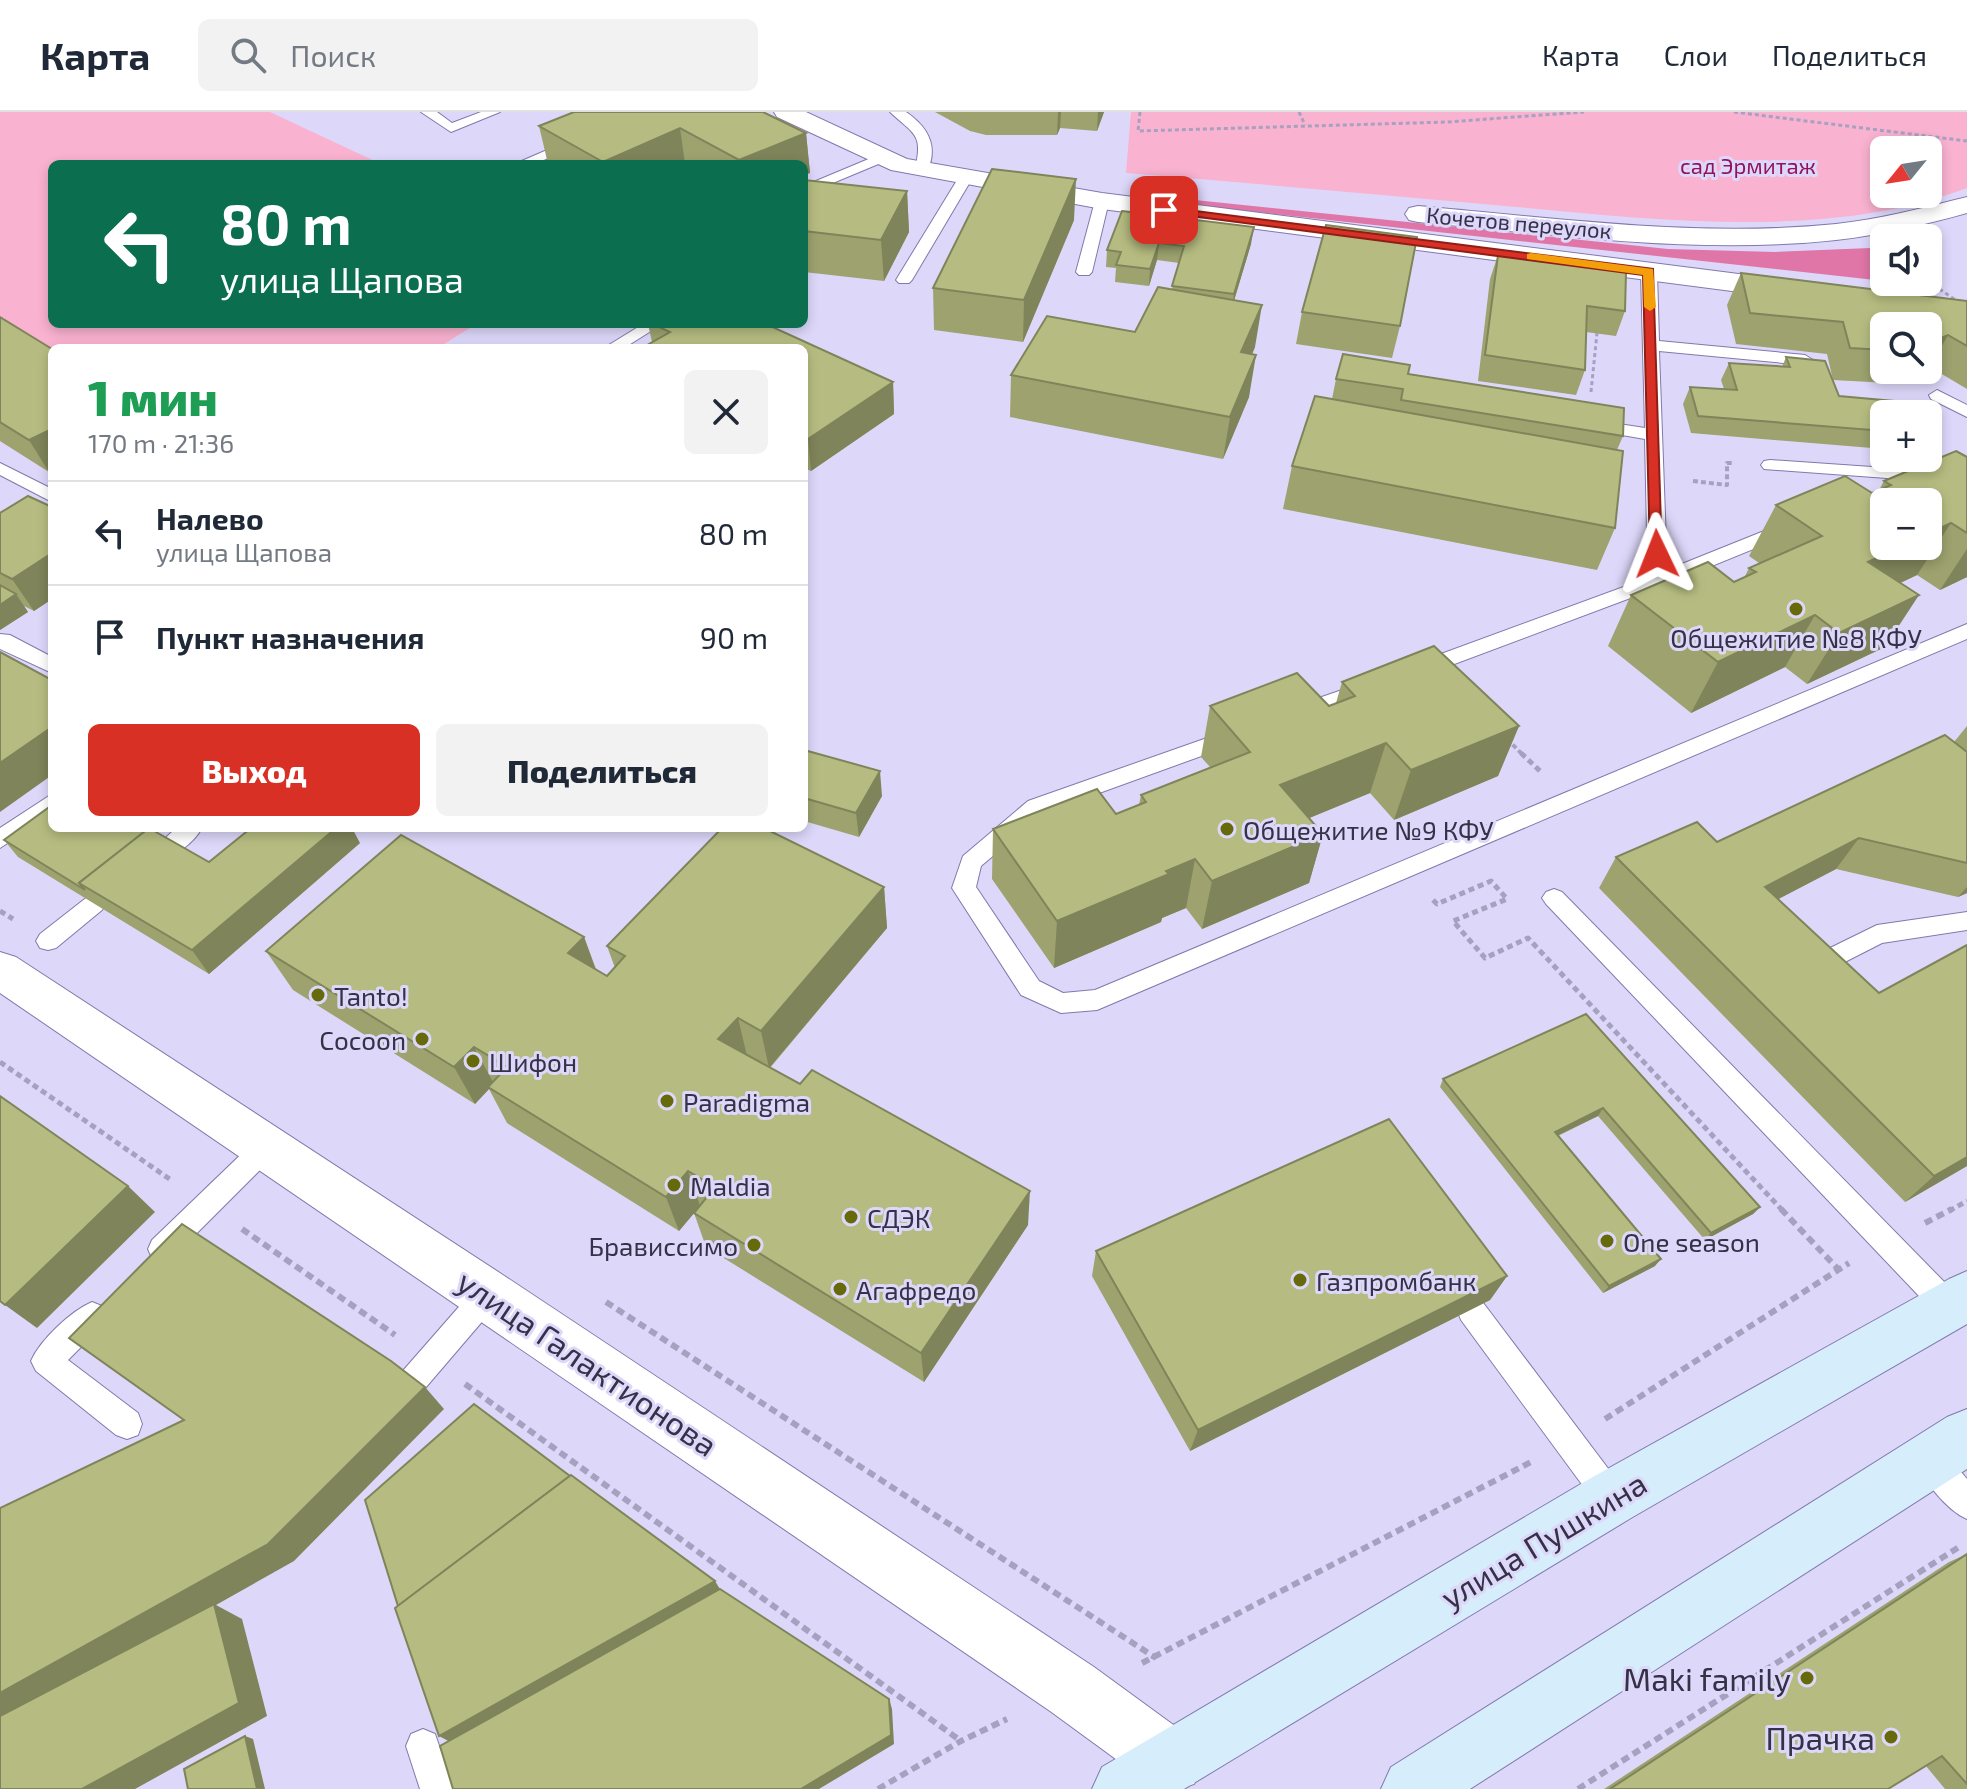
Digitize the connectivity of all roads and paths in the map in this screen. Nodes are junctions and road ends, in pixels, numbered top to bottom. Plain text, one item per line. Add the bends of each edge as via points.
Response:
1 (428, 112) edge
2 (493, 112) edge
3 (786, 112) edge
4 (897, 112) edge
5 (1140, 112) edge
6 (1299, 112) edge
7 (1443, 112) edge
8 (1584, 112) edge
9 (1734, 112) edge
10 (1447, 122) junction
11 (1305, 125) junction
12 (590, 135) edge
13 (1967, 141) edge
14 (883, 157) junction
15 (531, 160) edge
16 (922, 169) junction
17 (966, 177) junction
18 (808, 189) edge
19 (1070, 196) junction
20 (1102, 201) junction
21 (1967, 205) edge
22 (1364, 209) dead end
23 (1395, 212) dead end
24 (1084, 272) dead end
25 (1649, 272) junction
26 (904, 280) dead end
27 (1942, 291) edge
28 (1816, 292) edge
29 (1967, 308) edge
30 (647, 328) edge
31 (1597, 333) edge
32 (619, 344) edge
33 (1651, 345) junction
34 (1805, 360) edge
35 (1937, 395) dead end
36 (1967, 412) edge
37 (1580, 422) joint
38 (1654, 435) junction
39 (1770, 465) joint
40 (0, 468) edge
41 (1655, 475) junction
42 (1967, 488) edge
43 (48, 494) edge
44 (1798, 524) edge
45 (1658, 581) junction
46 (1967, 631) edge
47 (0, 642) edge
48 (48, 664) edge
49 (1506, 738) dead end
50 (1569, 800) junction
51 (48, 805) edge
52 (186, 832) edge
53 (0, 840) edge
54 (164, 850) edge
55 (1554, 898) dead end
56 (94, 904) edge
57 (1437, 904) dead end
58 (1967, 921) edge
59 (48, 941) dead end
60 (1833, 958) edge
61 (0, 970) edge
62 (0, 1062) edge
63 (266, 1147) junction
64 (1967, 1201) edge
65 (207, 1205) junction
66 (1887, 1243) junction
67 (141, 1269) edge
68 (1838, 1269) junction
69 (488, 1294) junction
70 (109, 1300) edge
71 (1958, 1301) edge
72 (1471, 1310) edge
73 (431, 1360) junction
74 (411, 1383) edge
75 (127, 1424) edge
76 (1568, 1443) junction
77 (1948, 1448) edge
78 (1611, 1498) junction
79 (1967, 1503) edge
80 (1967, 1542) edge
81 (1072, 1689) junction
82 (961, 1741) junction
83 (423, 1746) dead end
84 (1148, 1775) edge
85 (1431, 1784) edge
86 (437, 1789) edge
87 (878, 1789) edge
88 (1578, 1789) edge

1 - 2 lane via 451,128
3 - 14 street
4 - 16 lane via 919,126 927,151
5 - 11 path via 1138,131
6 - 11 path
7 - 10 path
8 - 10 path
9 - 13 path
10 - 11 path
12 - 15 lane
14 - 16 street
14 - 18 lane
16 - 17 street
17 - 19 street
17 - 26 lane
19 - 20 street
19 - 22 street via 1112,187
20 - 24 lane
20 - 25 street
21 - 23 street, Кочетов переулок via 1872,229 1769,235 1663,235
25 - 28 street
25 - 33 lane
27 - 29 path
30 - 32 lane
31 - 37 path
33 - 34 lane
33 - 38 lane
35 - 36 lane
37 - 38 lane
38 - 41 lane
39 - 41 path via 1727,463 1727,485
39 - 42 lane via 1930,476
40 - 43 lane
41 - 45 lane
44 - 45 lane
45 - 50 lane via 1036,807 971,862 964,888 1030,988 1061,1003 1097,1000
46 - 50 lane
47 - 48 lane
49 - 50 path
51 - 53 lane
52 - 54 lane
55 - 66 lane
56 - 59 lane
57 - 68 path via 1491,881 1507,899 1453,921 1485,958 1528,938
58 - 60 lane via 1877,934
61 - 63 street, улица Галактионова
62 - 65 path
63 - 65 lane
63 - 69 street, улица Галактионова
64 - 66 path
65 - 67 lane
65 - 73 path
66 - 68 path
66 - 71 lane
68 - 76 path
69 - 73 lane
69 - 81 street, улица Галактионова
70 - 75 lane via 46,1361
71 - 78 main road, улица Пушкина
72 - 76 lane
73 - 74 lane
73 - 82 path
76 - 78 lane
76 - 81 path via 1156,1658
77 - 79 lane
77 - 85 main road
78 - 84 main road, улица Пушкина
80 - 88 path
81 - 82 path
81 - 84 street, улица Галактионова
82 - 87 path
83 - 86 lane

